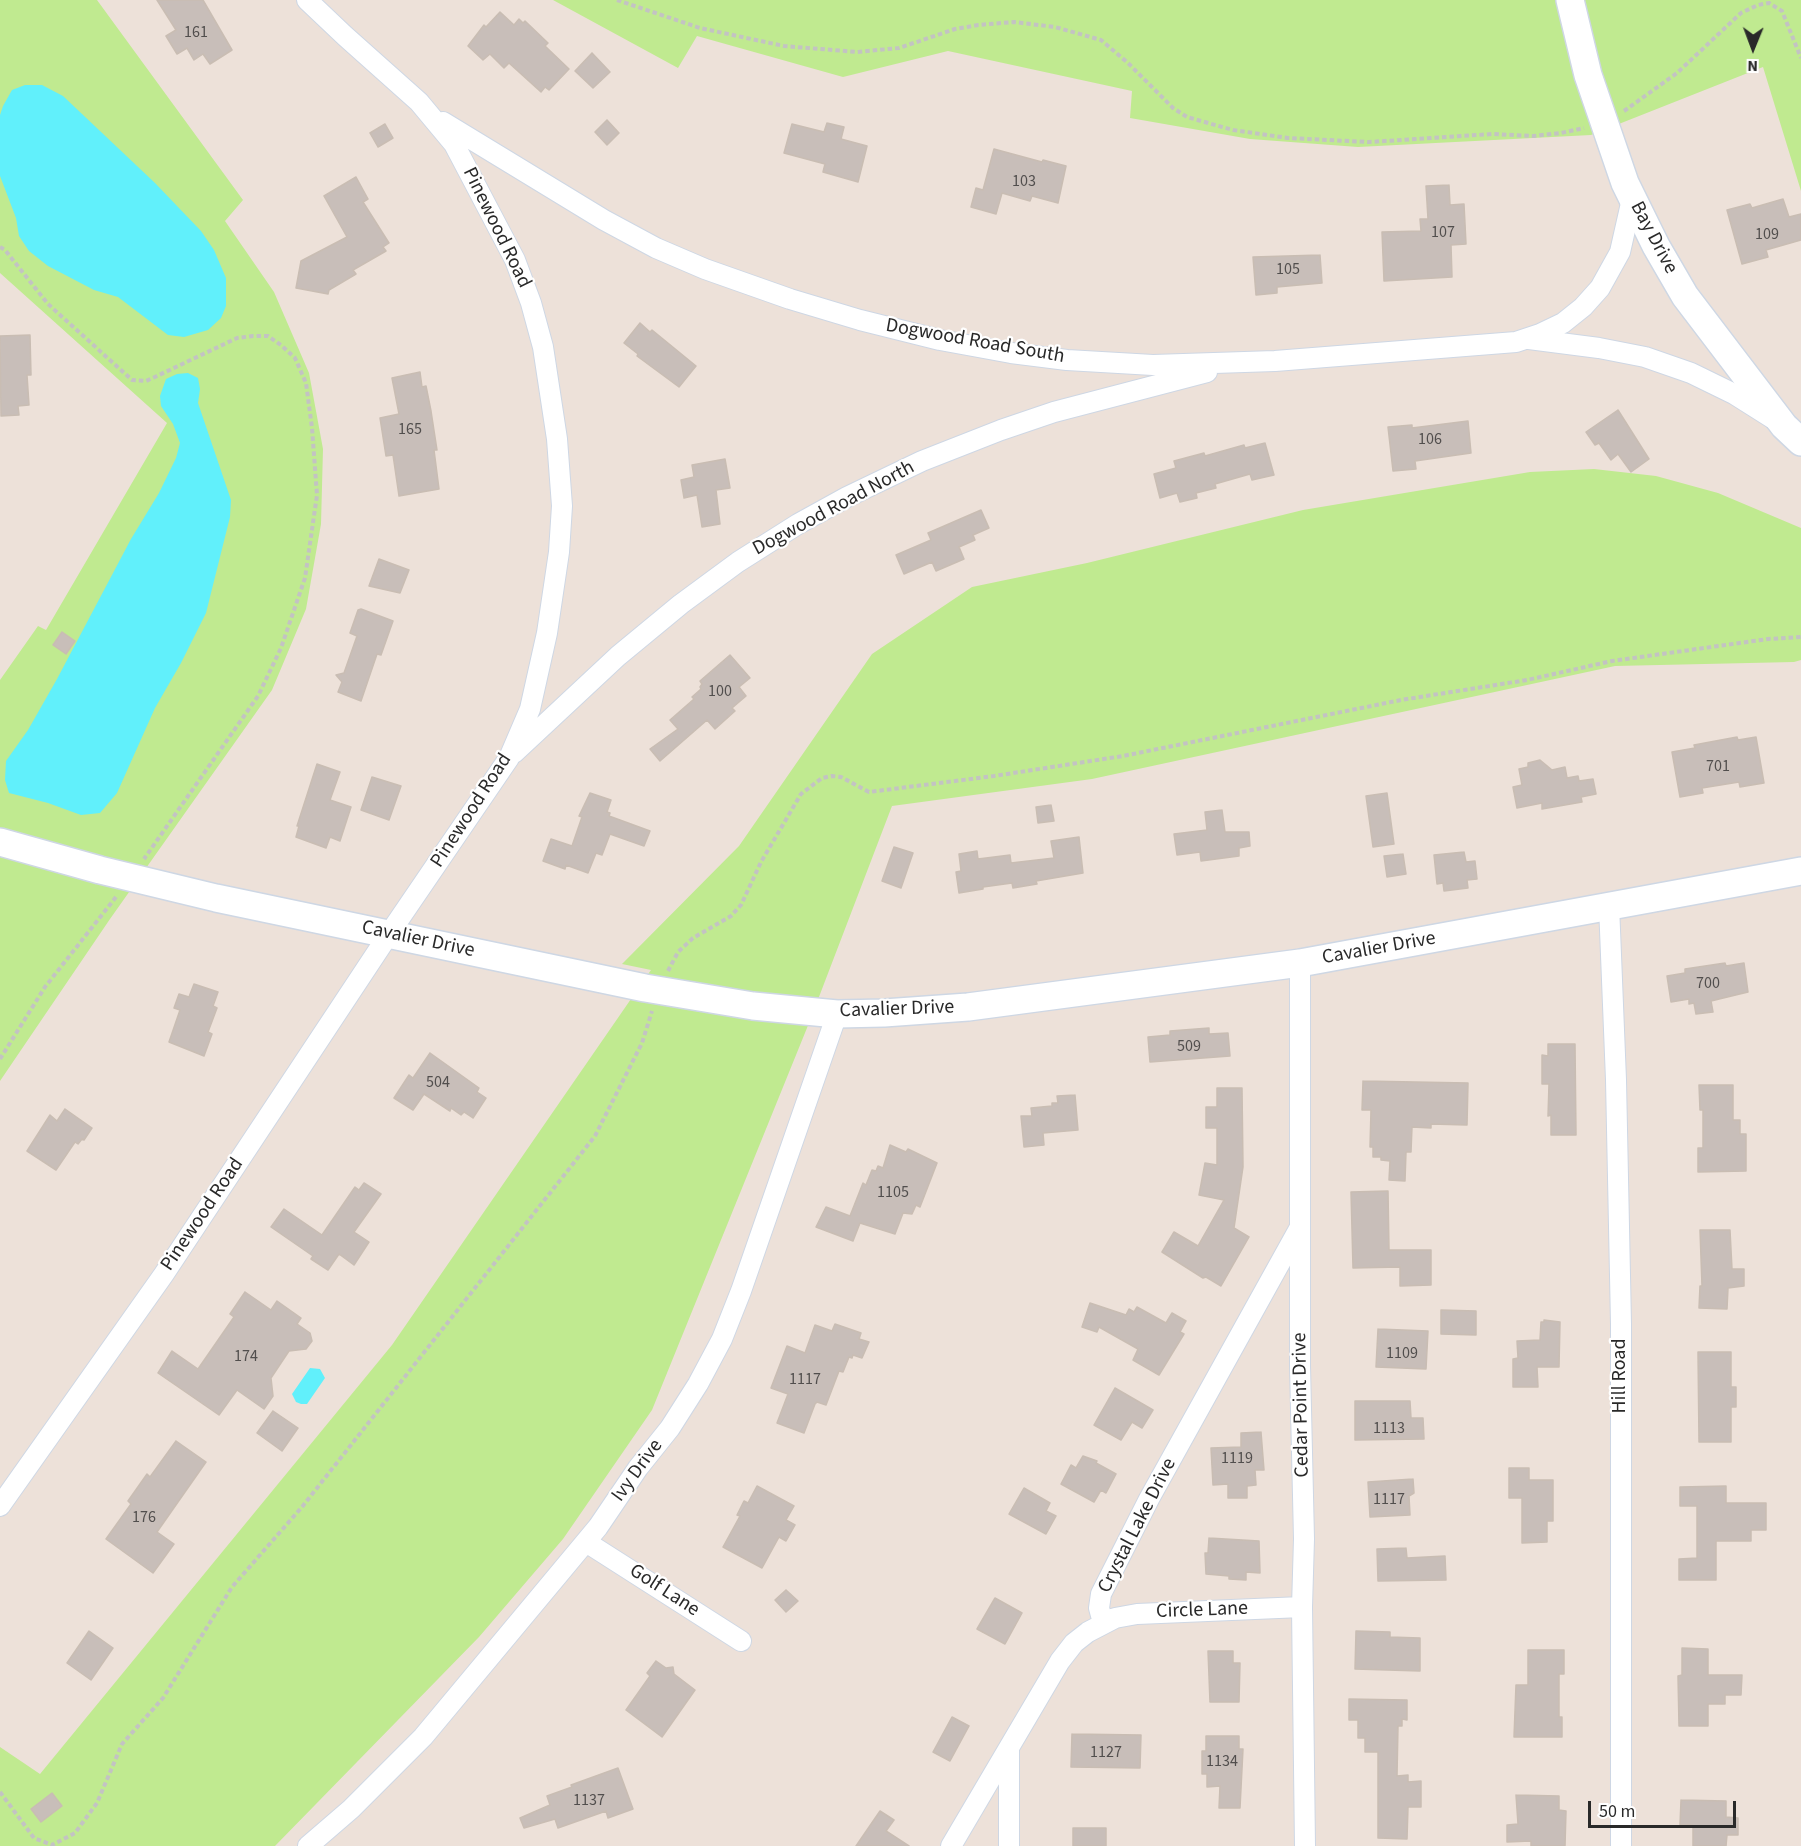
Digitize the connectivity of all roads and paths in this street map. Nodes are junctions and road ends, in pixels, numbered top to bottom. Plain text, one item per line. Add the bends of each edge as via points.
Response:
1 (308, 0) edge
2 (617, 0) edge
3 (1570, 0) edge
4 (1801, 58) edge
5 (430, 114) junction
6 (1605, 124) junction
7 (1632, 199) junction
8 (0, 247) edge
9 (1526, 339) junction
10 (1254, 362) junction
11 (1793, 434) edge
12 (1801, 637) edge
13 (509, 758) junction
14 (0, 842) edge
15 (1801, 871) edge
16 (132, 878) junction
17 (1609, 905) junction
18 (389, 934) junction
19 (1300, 963) junction
20 (659, 990) junction
21 (837, 1014) junction
22 (0, 1059) edge
23 (1301, 1224) junction
24 (0, 1506) edge
25 (586, 1542) junction
26 (1302, 1607) junction
27 (1103, 1623) junction
28 (741, 1641) dead end
29 (1009, 1746) junction
30 (0, 1792) edge
31 (308, 1846) edge
32 (951, 1846) edge
33 (1009, 1846) edge
34 (1305, 1846) edge
35 (1621, 1846) edge

1 - 5 street, Pinewood Road
2 - 6 path via 700,28 784,46 857,52 899,48 978,25 1014,22 1055,27 1101,40 1187,117 1233,130 1288,138 1369,142 1493,134 1533,136
3 - 6 street, Bay Drive via 1588,75
4 - 6 path via 1782,11 1769,3 1758,4 1741,14 1677,73
5 - 10 street, Dogwood Road South via 656,248 790,299 908,332 1011,353 1153,365
5 - 13 street, Pinewood Road via 454,144 515,260 543,347 557,439 562,506 555,575 530,709
6 - 7 street, Bay Drive
7 - 9 street, Dogwood Road South via 1620,252 1600,288 1563,322
7 - 11 street, Bay Drive via 1685,296
8 - 16 path via 48,304 132,380 146,381 237,338 268,336 295,357 306,383 317,495 305,578 281,648 258,696
9 - 10 street, Dogwood Road South
9 - 11 street via 1645,357 1691,373 1734,394
10 - 13 street, Dogwood Road North via 1054,412 922,461 848,497 738,562 681,604 618,656
12 - 20 path via 1612,661 1123,756 970,780 869,792 842,777 822,778 801,794 741,905 678,952
13 - 18 street, Pinewood Road
14 - 16 street, Cavalier Drive
15 - 17 street, Cavalier Drive
16 - 18 street, Cavalier Drive
16 - 22 path via 45,987
17 - 19 street, Cavalier Drive
17 - 35 street, Hill Road via 1621,1324
18 - 20 street, Cavalier Drive
18 - 24 street, Pinewood Road via 164,1274
19 - 21 street, Cavalier Drive via 968,1007
19 - 23 street, Cedar Point Drive
20 - 21 street, Cavalier Drive via 753,1006
20 - 30 path via 642,1043 595,1136 302,1507 232,1587 163,1698 122,1744 97,1803 75,1833 52,1845 34,1838
21 - 25 street, Ivy Drive via 722,1339 670,1428
23 - 26 street, Cedar Point Drive
23 - 27 street, Crystal Lake Drive via 1101,1594
25 - 28 street, Golf Lane
25 - 31 street, Ivy Drive via 423,1737
26 - 27 street, Circle Lane via 1137,1614
26 - 34 street, Cedar Point Drive
27 - 29 street, Crystal Lake Drive via 1074,1643 1060,1661
29 - 32 street, Crystal Lake Drive
29 - 33 street

